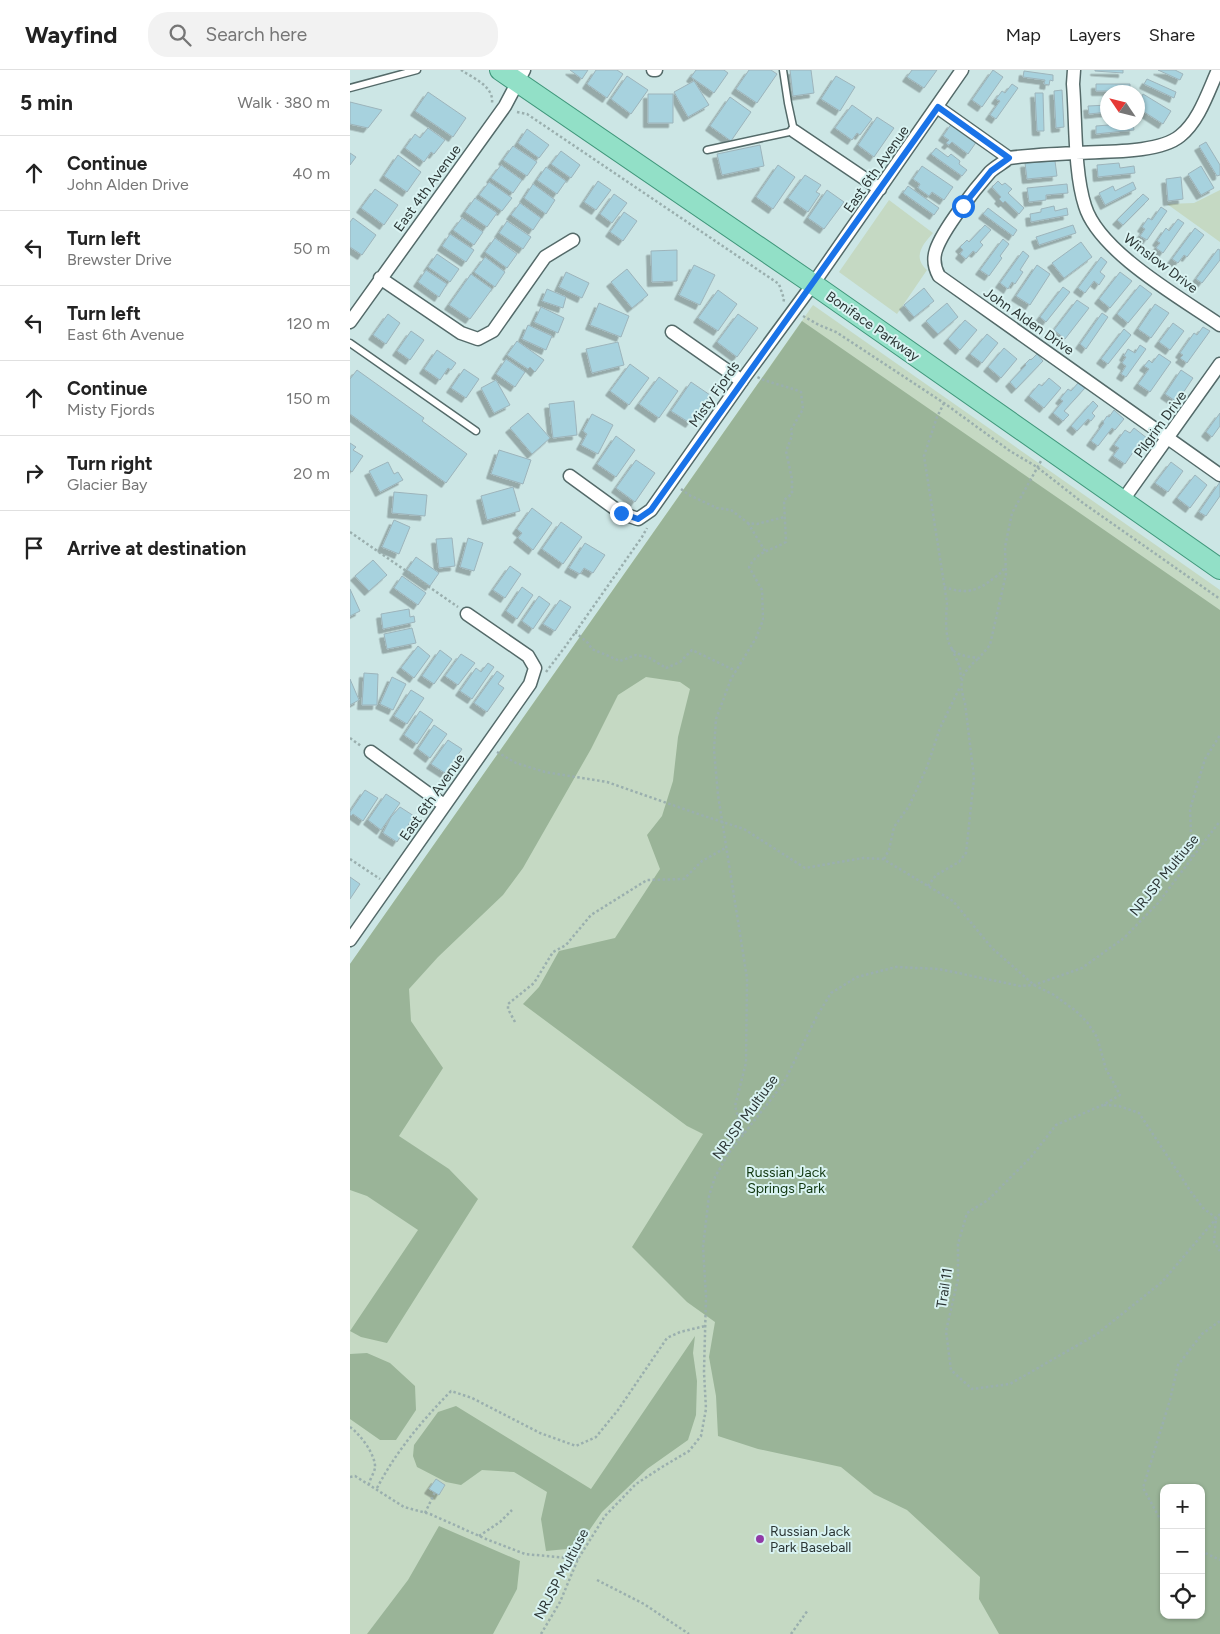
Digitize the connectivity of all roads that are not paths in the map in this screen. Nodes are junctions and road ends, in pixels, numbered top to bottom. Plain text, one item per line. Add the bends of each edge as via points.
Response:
1 (417, 70) edge
2 (500, 70) edge
3 (782, 70) edge
4 (962, 70) edge
5 (1074, 70) edge
6 (1218, 70) edge
7 (521, 76) edge
8 (350, 88) edge
9 (938, 107) junction
10 (794, 131) junction
11 (707, 150) dead end
12 (1077, 152) junction
13 (1009, 158) junction
14 (880, 189) junction
15 (573, 240) dead end
16 (380, 278) junction
17 (813, 284) junction
18 (350, 322) edge
19 (1220, 325) edge
20 (672, 332) dead end
21 (350, 343) edge
22 (1220, 364) edge
23 (744, 378) junction
24 (476, 431) dead end
25 (1169, 437) junction
26 (1220, 475) edge
27 (570, 476) dead end
28 (1124, 500) junction
29 (1220, 569) edge
30 (467, 614) road end
31 (371, 752) dead end
32 (444, 805) junction
33 (350, 940) edge

1 - 8 lane
2 - 7 main road, Boniface Parkway
3 - 10 lane
4 - 9 street, East 6th Avenue
5 - 12 street, Winslow Drive
6 - 12 street via 1198,114 1179,137 1138,150
7 - 16 street, East 4th Avenue via 504,106
7 - 17 main road, Boniface Parkway
9 - 13 street
9 - 14 street, East 6th Avenue
10 - 11 lane
10 - 14 street
12 - 13 street
12 - 19 street, Winslow Drive via 1085,206 1104,238 1125,258
13 - 25 street, John Alden Drive via 991,171 963,206 936,248 934,268 939,276
14 - 17 street, East 6th Avenue
15 - 16 street via 544,257 493,331 478,339 461,333
16 - 18 street, East 4th Avenue
17 - 23 street, Misty Fjords
17 - 28 main road, Boniface Parkway
20 - 23 street
21 - 24 lane
22 - 25 street, Pilgrim Drive
23 - 27 street, Misty Fjords via 651,510 638,519 621,513
25 - 26 street, John Alden Drive
25 - 28 street, Pilgrim Drive
28 - 29 main road, Boniface Parkway
30 - 32 street, East 6th Avenue via 528,656 534,672 530,684
31 - 32 street
32 - 33 street, East 6th Avenue

